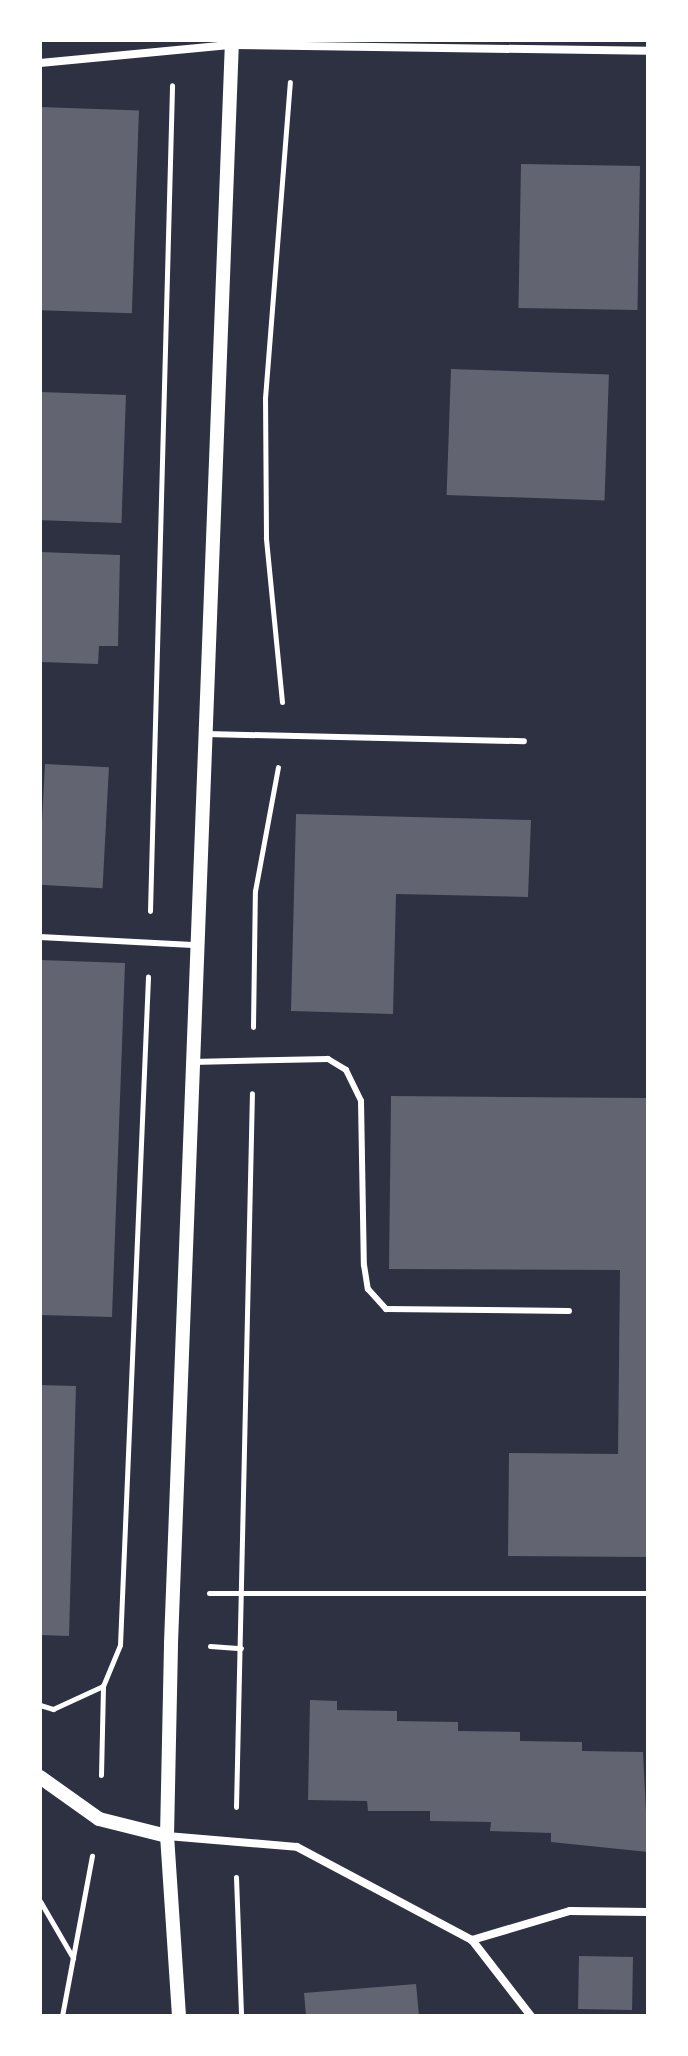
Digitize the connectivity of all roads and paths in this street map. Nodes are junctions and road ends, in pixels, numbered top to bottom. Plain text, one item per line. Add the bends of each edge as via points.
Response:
1 (232, 43) edge
2 (173, 51) junction
3 (648, 51) edge
4 (40, 63) edge
5 (206, 734) junction
6 (524, 741) dead end
7 (40, 937) edge
8 (149, 943) junction
9 (193, 945) junction
10 (189, 1062) junction
11 (569, 1311) dead end
12 (173, 1593) junction
13 (648, 1593) edge
14 (103, 1686) junction
15 (40, 1705) edge
16 (40, 1777) edge
17 (99, 1819) junction
18 (167, 1836) junction
19 (40, 1901) edge
20 (648, 1912) edge
21 (472, 1940) junction
22 (73, 1958) junction
23 (62, 2016) edge
24 (179, 2016) edge
25 (531, 2016) edge

1 - 2 street
1 - 3 street
1 - 5 street
2 - 4 street
2 - 8 path
5 - 6 lane
5 - 9 street
7 - 8 lane
8 - 9 lane
8 - 14 path via 120,1645
9 - 10 street
10 - 11 lane via 328,1059 346,1070 361,1101 368,1289 386,1309
10 - 12 street
12 - 13 path
12 - 18 street
14 - 15 path via 53,1709
14 - 17 path
16 - 17 street
17 - 18 street
17 - 22 path
18 - 21 street via 297,1847
18 - 24 street
19 - 22 path
20 - 21 street via 570,1911
21 - 25 street
22 - 23 path

